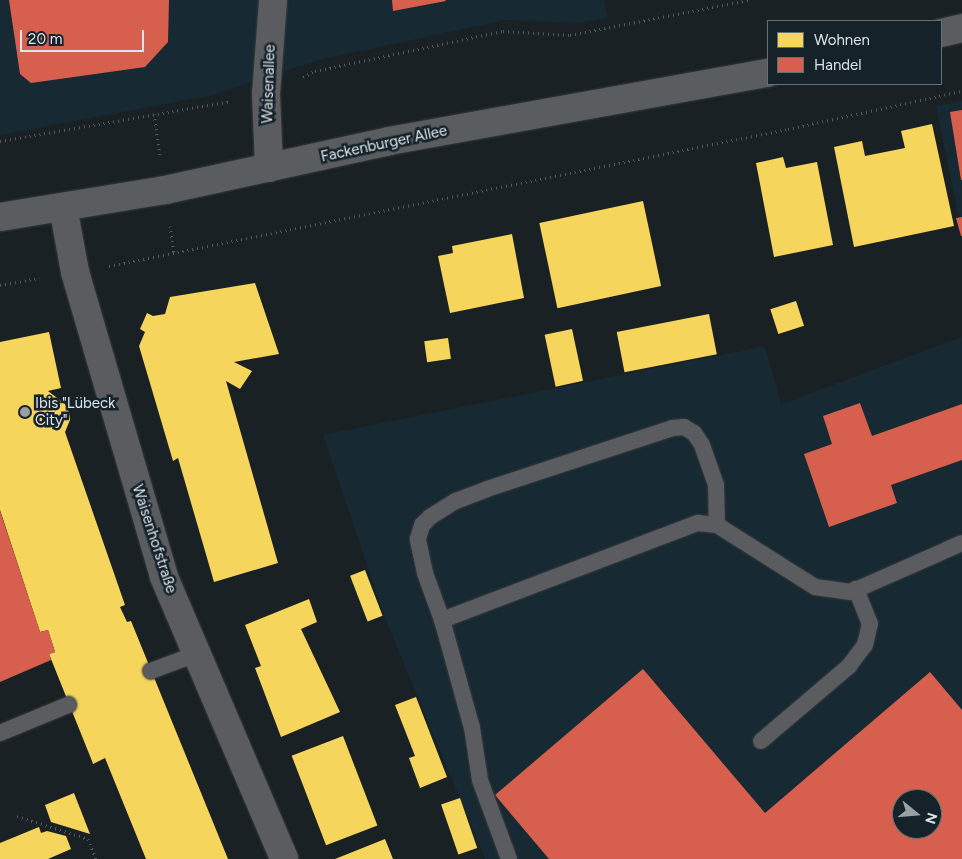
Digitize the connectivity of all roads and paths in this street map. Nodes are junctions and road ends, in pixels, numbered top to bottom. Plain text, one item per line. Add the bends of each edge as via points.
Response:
1 (274, 0) edge
2 (749, 0) edge
3 (962, 28) edge
4 (942, 33) edge
5 (767, 73) edge
6 (962, 91) edge
7 (266, 94) junction
8 (0, 141) edge
9 (269, 168) junction
10 (63, 207) junction
11 (0, 217) edge
12 (75, 272) junction
13 (717, 525) junction
14 (962, 542) edge
15 (856, 589) junction
16 (442, 620) junction
17 (196, 654) junction
18 (152, 671) dead end
19 (68, 705) dead end
20 (0, 733) edge
21 (761, 741) dead end
22 (17, 816) dead end
23 (96, 859) edge
24 (284, 859) edge
25 (509, 859) edge

1 - 7 street, Waisenallee
2 - 7 path via 570,35 503,30 315,71
3 - 4 main road
5 - 9 main road, Fackenburger Allee via 389,141
6 - 12 path
7 - 8 path
7 - 9 street, Waisenallee
9 - 10 main road, Fackenburger Allee
10 - 11 main road, Fackenburger Allee
10 - 12 street, Waisenhofstraße
12 - 17 street, Waisenhofstraße via 164,577
13 - 15 lane via 815,587 851,592
13 - 16 lane via 698,523
13 - 16 lane via 716,485 702,445 694,433 684,427 672,428 487,489 456,501 422,525 418,539 425,573
14 - 15 lane
15 - 21 lane via 870,624 865,645 849,666
16 - 25 lane via 472,728 480,780
17 - 18 lane
17 - 24 street, Waisenhofstraße
19 - 20 lane
22 - 23 path via 88,838

